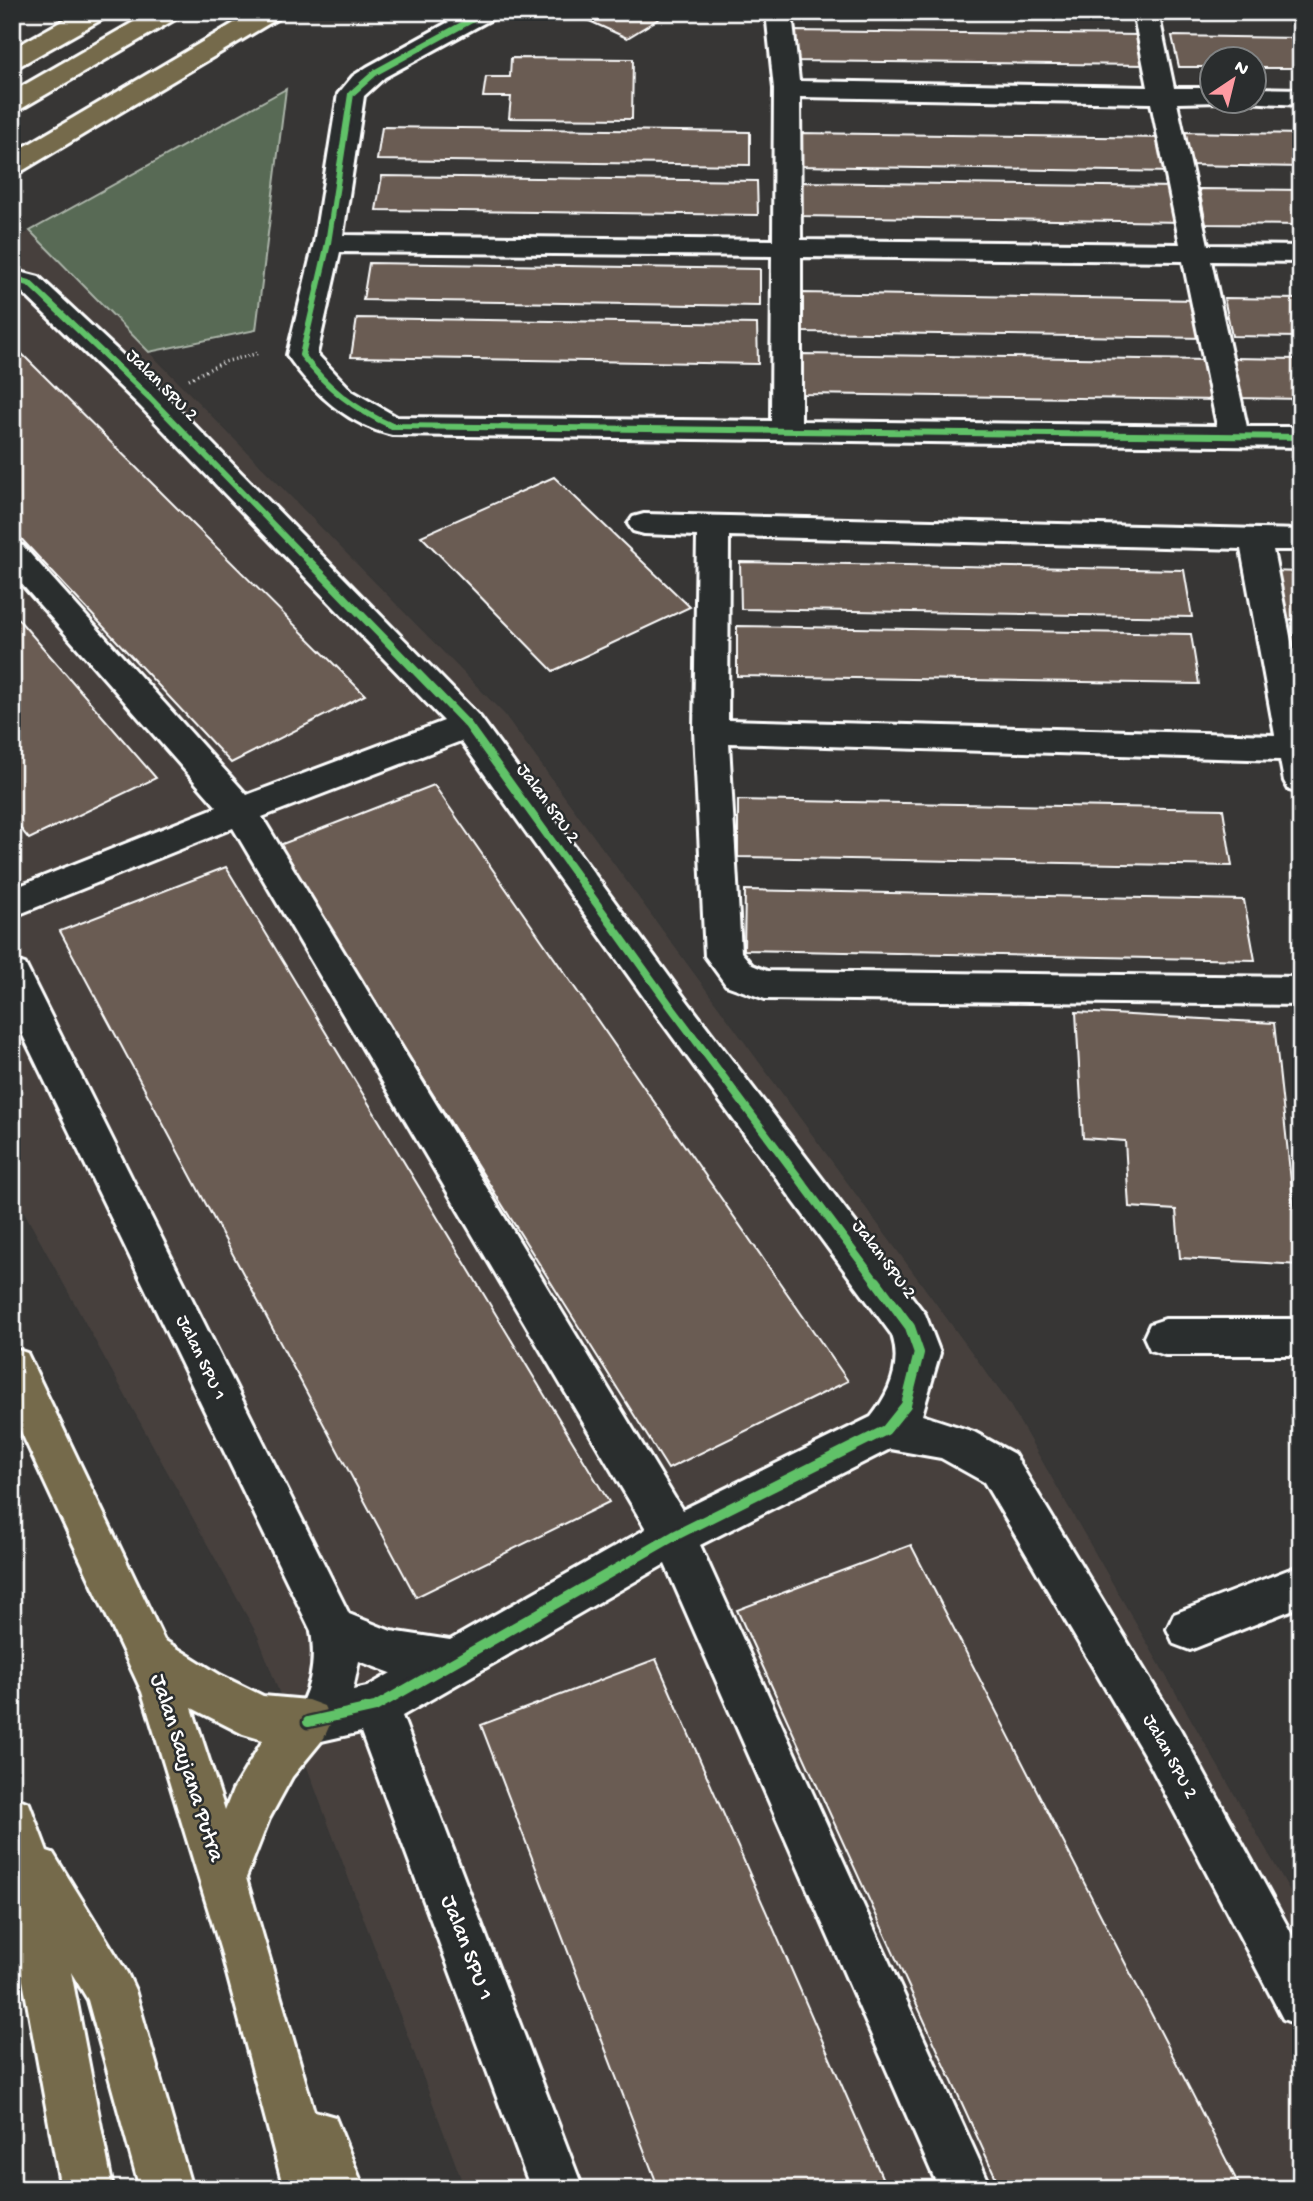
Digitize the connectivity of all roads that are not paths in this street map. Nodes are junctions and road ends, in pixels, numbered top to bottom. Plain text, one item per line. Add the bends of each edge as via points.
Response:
1 (97, 12) edge
2 (170, 12) edge
3 (271, 12) edge
4 (486, 12) edge
5 (779, 12) edge
6 (1145, 12) edge
7 (12, 60) edge
8 (787, 89) junction
9 (1162, 96) junction
10 (1198, 96) edge
11 (1268, 96) edge
12 (1301, 97) edge
13 (12, 103) edge
14 (12, 165) edge
15 (328, 243) junction
16 (786, 249) junction
17 (1301, 254) edge
18 (1195, 255) junction
19 (12, 278) edge
20 (786, 431) junction
21 (1234, 437) junction
22 (1301, 438) edge
23 (644, 524) dead end
24 (713, 527) junction
25 (1255, 539) junction
26 (1301, 540) edge
27 (12, 553) edge
28 (468, 725) junction
29 (711, 731) junction
30 (1297, 764) edge
31 (241, 811) junction
32 (12, 904) edge
33 (12, 974) edge
34 (1301, 991) edge
35 (1166, 1337) dead end
36 (1301, 1337) edge
37 (12, 1366) edge
38 (886, 1430) junction
39 (674, 1536) junction
40 (1301, 1585) edge
41 (333, 1629) junction
42 (1190, 1629) dead end
43 (147, 1655) junction
44 (453, 1662) junction
45 (375, 1707) junction
46 (313, 1721) junction
47 (18, 1834) edge
48 (222, 1878) junction
49 (245, 1951) junction
50 (1301, 2001) edge
51 (88, 2189) edge
52 (166, 2189) edge
53 (310, 2189) edge
54 (338, 2189) edge
55 (558, 2189) edge
56 (966, 2189) edge

1 - 7 main road
2 - 13 main road
3 - 14 main road
4 - 15 street via 376,72 351,94
5 - 8 street
6 - 9 street
8 - 9 street
8 - 16 street
9 - 10 street
9 - 18 street
11 - 12 street
15 - 16 street
15 - 20 street via 302,355 324,386 357,410 391,426
16 - 18 street
16 - 20 street
17 - 18 street
18 - 21 street
19 - 28 street, Jalan SPU 2 via 29,283 150,398
20 - 21 street
21 - 22 street
23 - 24 street
24 - 25 street
24 - 29 street
25 - 26 street
25 - 30 street
27 - 31 street
28 - 31 street
28 - 38 street, Jalan SPU 2 via 671,1007 911,1327 919,1353 906,1405
29 - 30 street
29 - 34 street via 723,956 738,975 765,985
31 - 32 street
31 - 39 street
33 - 41 street, Jalan SPU 1
35 - 36 street
37 - 43 main road, Jalan Saujana Putra
38 - 39 street
38 - 50 street, Jalan SPU 2 via 922,1431 978,1454 999,1468 1164,1745
39 - 44 street
39 - 56 street
40 - 42 street
41 - 44 street via 390,1652
41 - 46 street, Jalan SPU 1 via 338,1650 335,1681
43 - 46 main road via 259,1718
43 - 48 main road, Jalan Saujana Putra via 164,1689
44 - 45 street
45 - 46 street
45 - 55 street, Jalan SPU 1
46 - 48 main road via 276,1761 250,1806
47 - 51 main road
47 - 52 main road via 110,1990
48 - 49 main road, Jalan Saujana Putra
49 - 53 main road, Jalan Saujana Putra
49 - 54 main road

